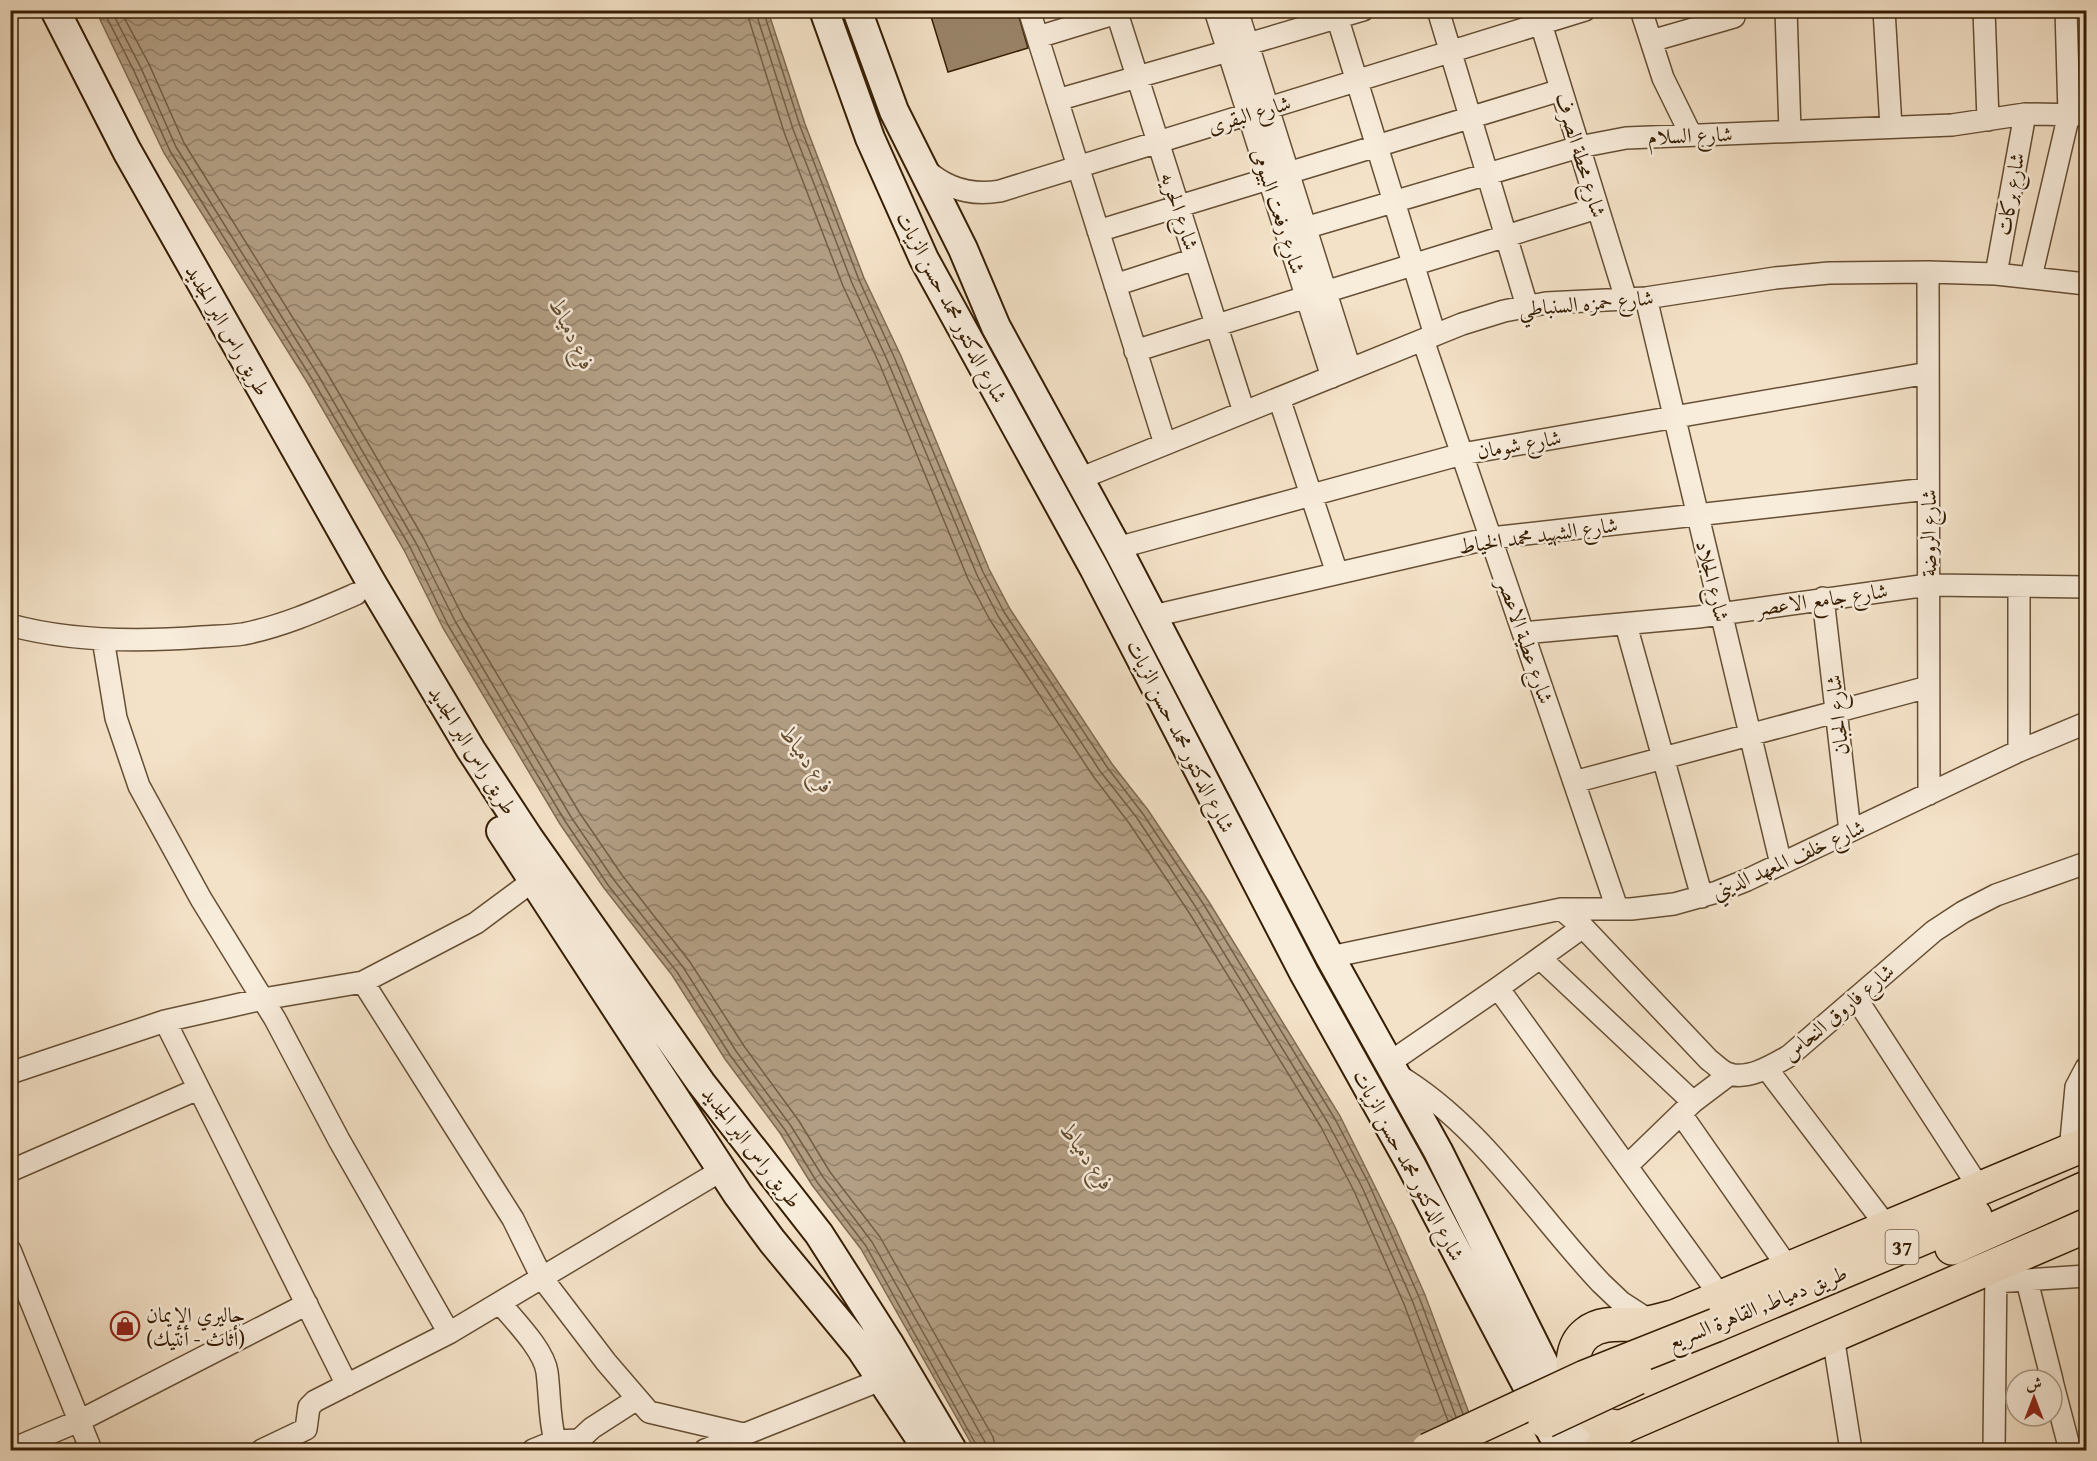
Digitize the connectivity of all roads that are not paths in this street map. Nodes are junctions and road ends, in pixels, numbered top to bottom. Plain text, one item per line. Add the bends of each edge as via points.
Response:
1 (34, 10) edge
2 (56, 10) edge
3 (824, 10) edge
4 (857, 10) edge
5 (1029, 10) edge
6 (1215, 10) edge
7 (1237, 10) edge
8 (1363, 10) edge
9 (1438, 10) edge
10 (1585, 10) edge
11 (1641, 10) edge
12 (1786, 10) edge
13 (1884, 10) edge
14 (1984, 10) edge
15 (2066, 10) edge
16 (1116, 12) edge
17 (1336, 14) edge
18 (1539, 17) edge
19 (1734, 17) dead end
20 (1038, 38) junction
21 (1650, 41) junction
22 (1238, 47) junction
23 (1450, 51) junction
24 (1137, 77) junction
25 (1356, 81) junction
26 (1561, 90) junction
27 (1057, 100) junction
28 (1258, 112) junction
29 (2025, 114) junction
30 (2078, 115) edge
31 (1471, 118) junction
32 (1988, 120) junction
33 (1891, 127) junction
34 (1790, 131) junction
35 (1691, 135) junction
36 (1158, 142) junction
37 (1377, 146) junction
38 (1579, 147) junction
39 (919, 163) junction
40 (1078, 168) junction
41 (1487, 174) junction
42 (1278, 176) junction
43 (1394, 202) junction
44 (1178, 206) junction
45 (1597, 208) junction
46 (944, 212) junction
47 (1305, 228) junction
48 (910, 229) junction
49 (1098, 231) junction
50 (1506, 236) junction
51 (1195, 259) junction
52 (1413, 265) junction
53 (971, 267) junction
54 (1928, 272) junction
55 (1996, 274) junction
56 (2031, 277) junction
57 (2086, 284) edge
58 (1115, 285) junction
59 (939, 288) junction
60 (1316, 295) junction
61 (1636, 298) junction
62 (1527, 306) junction
63 (1217, 325) junction
64 (1429, 338) junction
65 (1135, 351) junction
66 (1341, 373) junction
67 (1928, 373) junction
68 (1279, 398) junction
69 (1244, 412) junction
70 (1674, 417) junction
71 (1164, 444) junction
72 (1462, 454) junction
73 (1079, 478) junction
74 (1928, 489) junction
75 (1311, 495) junction
76 (1696, 515) junction
77 (1491, 538) junction
78 (1117, 548) junction
79 (1337, 573) junction
80 (1928, 585) junction
81 (2019, 586) junction
82 (2086, 587) edge
83 (356, 594) junction
84 (1823, 598) junction
85 (1721, 613) junction
86 (1153, 616) junction
87 (10, 625) edge
88 (1626, 625) junction
89 (1523, 633) junction
90 (103, 639) junction
91 (1928, 687) junction
92 (1836, 711) junction
93 (2086, 723) edge
94 (1750, 734) junction
95 (2019, 751) junction
96 (1663, 758) junction
97 (1574, 782) junction
98 (1929, 794) junction
99 (1850, 831) junction
100 (2086, 863) edge
101 (1781, 864) junction
102 (534, 880) junction
103 (1702, 897) junction
104 (1617, 908) junction
105 (1561, 909) junction
106 (1583, 927) junction
107 (1330, 957) junction
108 (1540, 958) junction
109 (363, 982) junction
110 (1498, 988) junction
111 (1856, 998) junction
112 (262, 999) junction
113 (165, 1021) junction
114 (1391, 1068) junction
115 (2086, 1068) edge
116 (1767, 1069) junction
117 (10, 1073) edge
118 (1730, 1074) junction
119 (198, 1089) junction
120 (1687, 1108) junction
121 (2081, 1154) edge
122 (1628, 1165) junction
123 (722, 1170) junction
124 (10, 1171) edge
125 (2086, 1188) edge
126 (1980, 1189) junction
127 (2086, 1226) edge
128 (1888, 1227) junction
129 (819, 1234) junction
130 (10, 1250) edge
131 (790, 1263) junction
132 (1789, 1269) junction
133 (1995, 1274) junction
134 (2086, 1276) edge
135 (542, 1278) junction
136 (2027, 1281) junction
137 (500, 1303) junction
138 (307, 1304) junction
139 (1721, 1322) junction
140 (1652, 1323) junction
141 (449, 1333) junction
142 (1833, 1336) junction
143 (2049, 1368) edge
144 (883, 1379) junction
145 (347, 1384) junction
146 (637, 1399) junction
147 (80, 1421) junction
148 (1624, 1426) junction
149 (2064, 1427) edge
150 (743, 1434) junction
151 (555, 1441) junction
152 (10, 1449) edge
153 (91, 1450) edge
154 (262, 1450) edge
155 (533, 1450) edge
156 (705, 1450) edge
157 (928, 1450) edge
158 (952, 1450) edge
159 (1428, 1450) edge
160 (1480, 1450) edge
161 (1561, 1450) edge
162 (1587, 1450) edge
163 (1600, 1450) edge
164 (1851, 1450) edge
165 (1994, 1450) edge
166 (2070, 1450) edge

1 - 83 main road, طريق راس البر الجديد via 112,160
2 - 129 main road, طريق راس البر الجديد via 133,161 460,732 528,837 701,1083
3 - 48 main road, شارع الدكتور محمد حسن الزيات via 870,138
4 - 39 main road, شارع الدكتور محمد حسن الزيات via 887,94
5 - 20 street
6 - 22 street, شارع رفعت البيومى
7 - 22 street, شارع رفعت البيومى
8 - 17 street
9 - 23 street
10 - 18 street, شارع البقرى
11 - 21 street
12 - 34 street
13 - 33 street
14 - 32 street
15 - 30 street
16 - 20 street
16 - 24 street, شارع الحريه
17 - 22 street
17 - 25 street, شارع عطية الاعصر
18 - 23 street, شارع البقرى
18 - 26 street, شارع محطة الصرف
19 - 21 street
20 - 27 street
21 - 35 street via 1667,88
22 - 24 street
22 - 28 street, شارع رفعت البيومى
23 - 25 street, شارع البقرى
23 - 31 street
24 - 27 street
24 - 36 street, شارع الحريه
25 - 28 street, شارع البقرى
25 - 37 street, شارع عطية الاعصر
26 - 31 street
26 - 38 street, شارع محطة الصرف
27 - 40 street
28 - 36 street, شارع البقرى
28 - 42 street, شارع رفعت البيومى
29 - 30 street, شارع السلام
29 - 32 street, شارع السلام
29 - 55 street, شارع بركات
30 - 56 street
31 - 37 street
31 - 41 street
32 - 33 street, شارع السلام
33 - 34 street, شارع السلام
34 - 35 street, شارع السلام
35 - 38 street, شارع السلام via 1626,138
36 - 40 street, شارع البقرى
36 - 44 street, شارع الحريه
37 - 42 street
37 - 43 street, شارع عطية الاعصر
38 - 41 street, شارع السلام
38 - 45 street, شارع محطة الصرف
39 - 40 street, شارع البقرى via 944,183 984,193
39 - 46 main road, شارع الدكتور محمد حسن الزيات
40 - 49 street
41 - 43 street, شارع السلام
41 - 50 street
42 - 44 street
42 - 47 street, شارع رفعت البيومى
42 - 60 street, شارع رفعت البيومى
43 - 47 street, شارع السلام
43 - 52 street, شارع عطية الاعصر
44 - 49 street
44 - 51 street, شارع الحريه
45 - 50 street
45 - 61 street, شارع محطة الصرف
46 - 48 main road via 931,229
46 - 53 main road, شارع الدكتور محمد حسن الزيات
47 - 60 street, شارع رفعت البيومى
48 - 59 main road, شارع الدكتور محمد حسن الزيات
49 - 58 street
50 - 52 street
50 - 62 street
51 - 58 street
51 - 63 street, شارع الحريه
52 - 60 street
52 - 64 street, شارع عطية الاعصر
53 - 59 main road via 950,270
53 - 73 main road, شارع الدكتور محمد حسن الزيات via 996,327
54 - 55 street, شارع حمزه السنباطي
54 - 61 street, شارع حمزه السنباطي via 1802,276
54 - 67 street, شارع الروضة
55 - 56 street, شارع حمزه السنباطي
56 - 57 street, شارع حمزه السنباطي
58 - 65 street
59 - 161 main road, شارع الدكتور محمد حسن الزيات via 1094,568 1304,973 1410,1163
60 - 63 street
60 - 66 street, شارع رفعت البيومى
61 - 62 street, شارع حمزه السنباطي via 1567,300
61 - 70 street, شارع الجلاد
62 - 64 street, شارع حمزه السنباطي via 1483,317
63 - 65 street
63 - 69 street, شارع الحريه
64 - 66 street, شارع حمزه السنباطي
64 - 72 street, شارع عطية الاعصر
65 - 71 street
66 - 68 street, شارع حمزه السنباطي
67 - 70 street, شارع شومان
67 - 74 street, شارع الروضة
68 - 69 street, شارع حمزه السنباطي
68 - 75 street
69 - 71 street, شارع حمزه السنباطي
70 - 72 street, شارع شومان
70 - 76 street, شارع الجلاد
71 - 73 street, شارع حمزه السنباطي
72 - 75 street, شارع شومان
72 - 77 street, شارع عطية الاعصر
73 - 78 main road, شارع الدكتور محمد حسن الزيات
74 - 76 street, شارع الشهيد محمد الخياط
74 - 80 street, شارع الروضة
75 - 78 street, شارع شومان
75 - 79 street
76 - 77 street, شارع الشهيد محمد الخياط
76 - 85 street, شارع الجلاد
77 - 79 street, شارع الشهيد محمد الخياط
77 - 89 street, شارع عطية الاعصر
78 - 86 main road, شارع الدكتور محمد حسن الزيات
79 - 86 street, شارع الشهيد محمد الخياط
80 - 81 street, شارع جامع الاعصر
80 - 84 street, شارع جامع الاعصر
80 - 91 street, شارع الروضة
81 - 82 street, شارع جامع الاعصر
81 - 95 street
83 - 90 street via 307,616 243,634 168,640
83 - 102 main road, طريق راس البر الجديد
84 - 85 street, شارع جامع الاعصر
84 - 92 street, شارع الحبان
85 - 88 street, شارع جامع الاعصر
85 - 94 street, شارع الجلاد
86 - 107 main road, شارع الدكتور محمد حسن الزيات
87 - 90 street
88 - 89 street, شارع جامع الاعصر
88 - 96 street
89 - 97 street, شارع عطية الاعصر
90 - 112 street via 116,718 139,786
91 - 92 street
91 - 98 street, شارع الروضة
92 - 94 street
92 - 99 street, شارع الحبان
93 - 95 street, شارع خلف المعهد الديني
94 - 96 street
94 - 101 street, شارع الجلاد
95 - 98 street, شارع خلف المعهد الديني
96 - 97 street
96 - 103 street
97 - 104 street, شارع عطية الاعصر
98 - 99 street, شارع خلف المعهد الديني
99 - 101 street, شارع خلف المعهد الديني
100 - 111 street, شارع فاروق النحاس via 1996,895 1963,912 1934,931
101 - 103 street, شارع خلف المعهد الديني
102 - 109 street via 476,922
102 - 123 main road, طريق راس البر الجديد
103 - 104 street, شارع خلف المعهد الديني via 1660,906
104 - 105 street, شارع خلف المعهد الديني
105 - 106 street
105 - 107 street, شارع خلف المعهد الديني
106 - 108 street
106 - 118 street via 1684,1036
107 - 114 main road, شارع الدكتور محمد حسن الزيات
108 - 110 street
108 - 120 street
109 - 112 street
109 - 135 street via 513,1219
110 - 114 street
110 - 122 street
111 - 116 street, شارع فاروق النحاس via 1789,1056
111 - 126 street
112 - 113 street
112 - 141 street
113 - 117 street
113 - 119 street
114 - 140 street via 1461,1122 1594,1277
114 - 162 main road, شارع الدكتور محمد حسن الزيات via 1438,1151
115 - 121 street via 2076,1087
116 - 118 street, شارع فاروق النحاس
116 - 128 street
118 - 120 street
119 - 124 street
119 - 138 street
120 - 122 street
120 - 132 street
121 - 126 highway
121 - 139 highway, طريق دمياط, القاهرة السريع / 37
122 - 139 street
123 - 131 main road, طريق راس البر الجديد
123 - 135 street
125 - 139 highway, طريق دمياط, القاهرة السريع / 37 via 1866,1286
126 - 128 highway
127 - 133 highway
128 - 132 highway
129 - 131 main road via 801,1233 794,1238 789,1245
129 - 158 main road, طريق راس البر الجديد
130 - 147 street
131 - 144 main road, طريق راس البر الجديد via 839,1319
132 - 139 highway
133 - 136 street
133 - 142 highway
133 - 165 street
134 - 136 street
135 - 137 street
135 - 146 street
136 - 143 street
137 - 141 street
137 - 151 street via 531,1340 547,1369 550,1424
138 - 145 street
138 - 147 street
139 - 140 highway via 1676,1316
139 - 159 highway, طريق دمياط, القاهرة السريع / 37, bridge via 1585,1377
139 - 160 highway, طريق دمياط, القاهرة السريع / 37, bridge via 1636,1378
140 - 148 highway via 1610,1324 1592,1329 1578,1341 1571,1358 1573,1377 1592,1416 1609,1427
141 - 145 street
142 - 148 highway
142 - 164 street
144 - 150 street
144 - 157 main road, طريق راس البر الجديد
145 - 154 street via 309,1407 306,1429
146 - 150 street via 649,1413
146 - 151 street via 579,1440
147 - 152 street
147 - 153 street
148 - 163 highway
149 - 166 street
150 - 156 street
151 - 155 street

